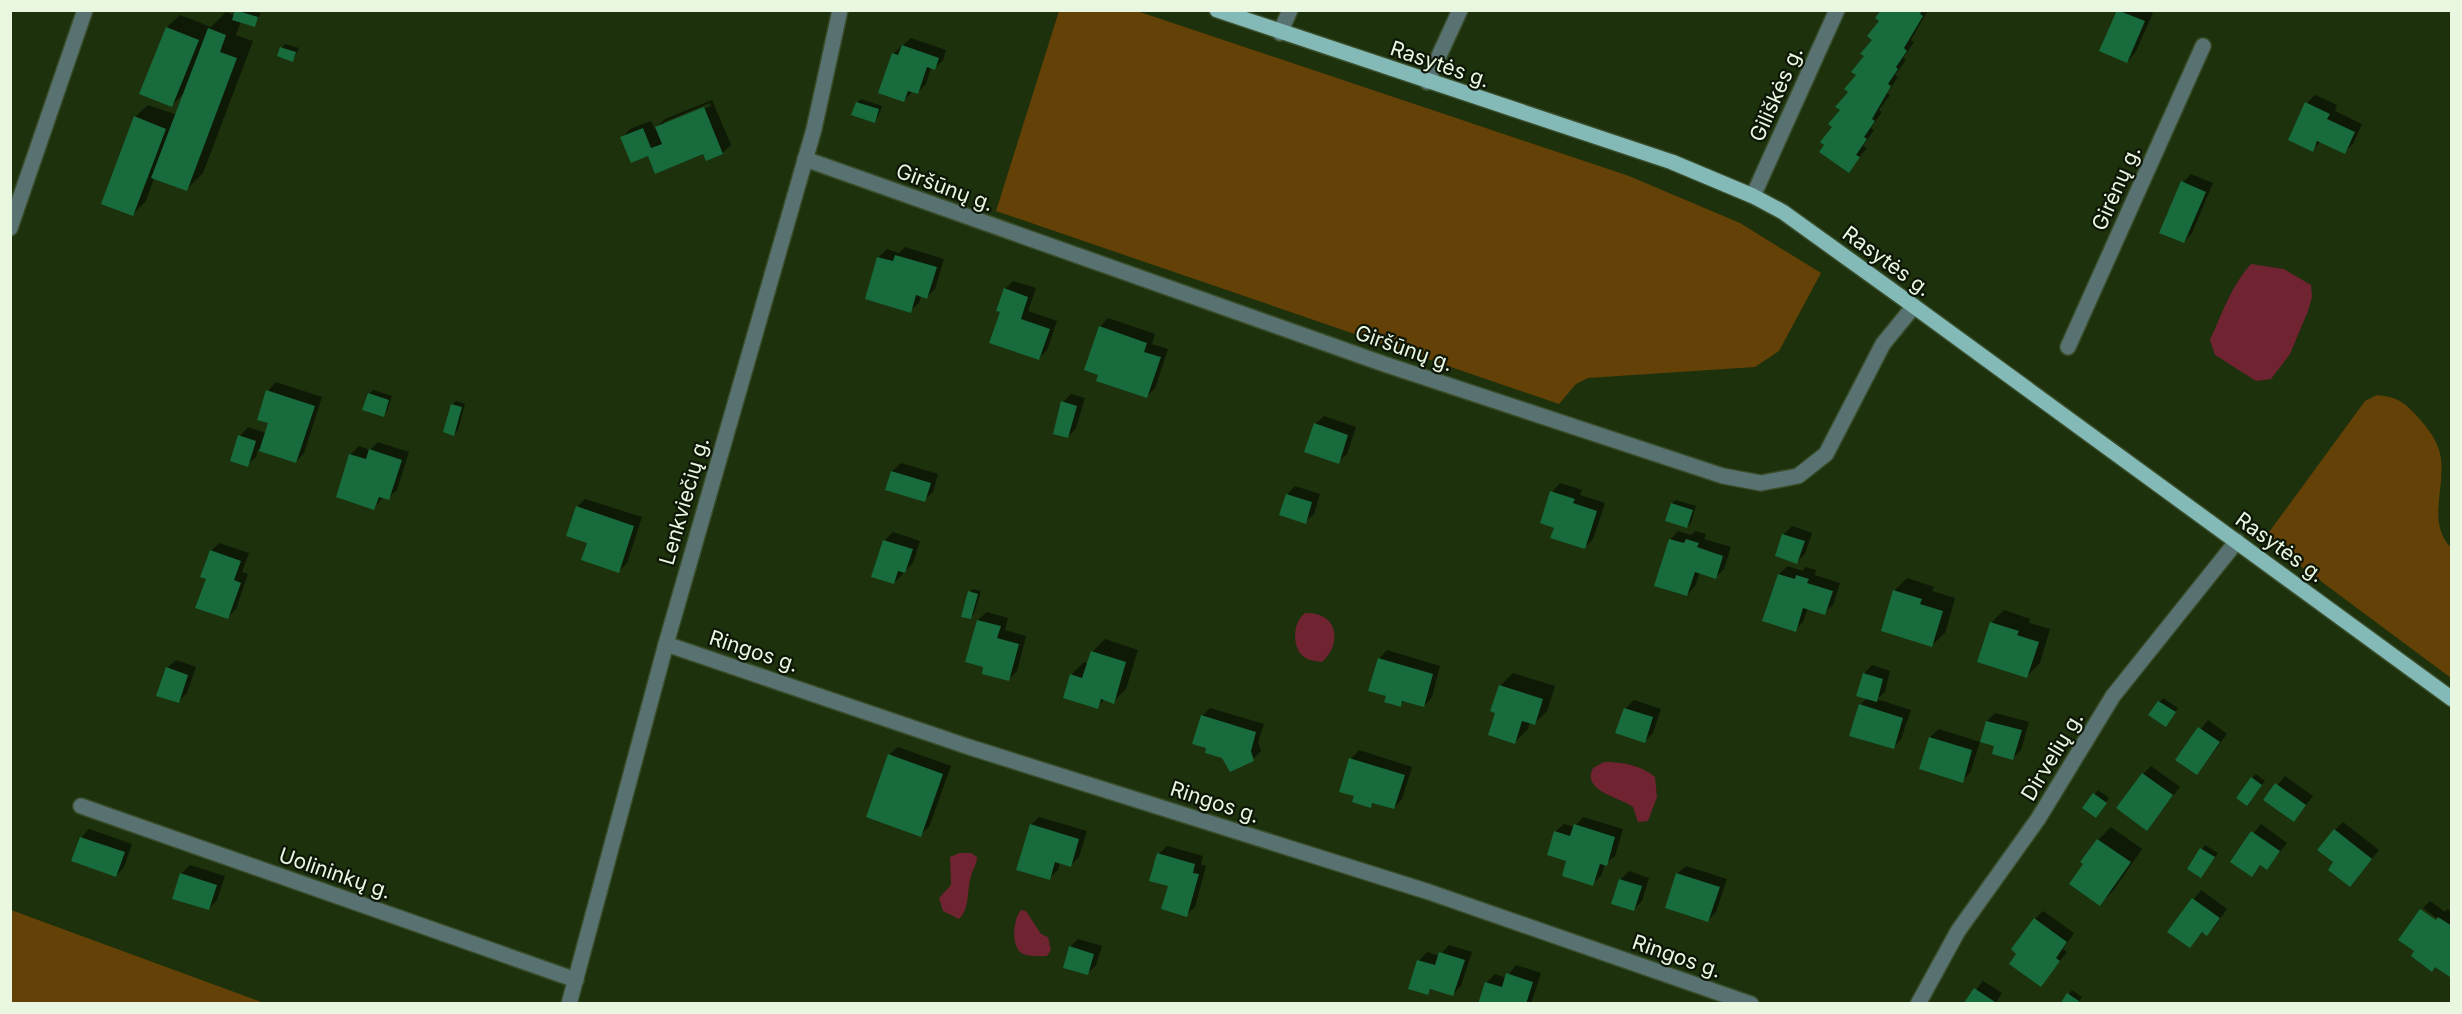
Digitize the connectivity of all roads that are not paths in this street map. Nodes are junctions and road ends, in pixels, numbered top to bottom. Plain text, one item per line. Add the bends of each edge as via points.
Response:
1 (85, 10) edge
2 (840, 10) edge
3 (1217, 10) edge
4 (1290, 10) edge
5 (1460, 10) edge
6 (1837, 10) edge
7 (1280, 33) junction
8 (2203, 46) dead end
9 (1427, 82) junction
10 (805, 159) junction
11 (1753, 196) junction
12 (10, 228) edge
13 (1914, 306) junction
14 (2068, 347) dead end
15 (2237, 541) junction
16 (666, 644) junction
17 (2451, 699) edge
18 (81, 806) dead end
19 (576, 980) junction
20 (569, 1004) edge
21 (1751, 1004) edge
22 (1918, 1004) edge

1 - 12 street
2 - 10 street, Lenkviečių g.
3 - 7 main road, Rasytės g.
4 - 7 street
5 - 9 street
6 - 11 street, Giliškės g.
7 - 9 main road, Rasytės g.
8 - 14 street, Girėnų g.
9 - 11 main road, Rasytės g. via 1672,162
10 - 13 street, Giršūnų g. via 1384,364 1723,476 1761,483 1798,476 1826,454 1883,344
10 - 16 street, Lenkviečių g.
11 - 13 main road, Rasytės g. via 1783,212
13 - 15 main road, Rasytės g.
15 - 17 main road, Rasytės g.
15 - 22 street, Dirvelių g. via 2113,696 2038,819 1958,931
16 - 19 street, Lenkviečių g.
16 - 21 street, Ringos g. via 969,747 1429,892
18 - 19 street, Uolininkų g.
19 - 20 street, Lenkviečių g.

